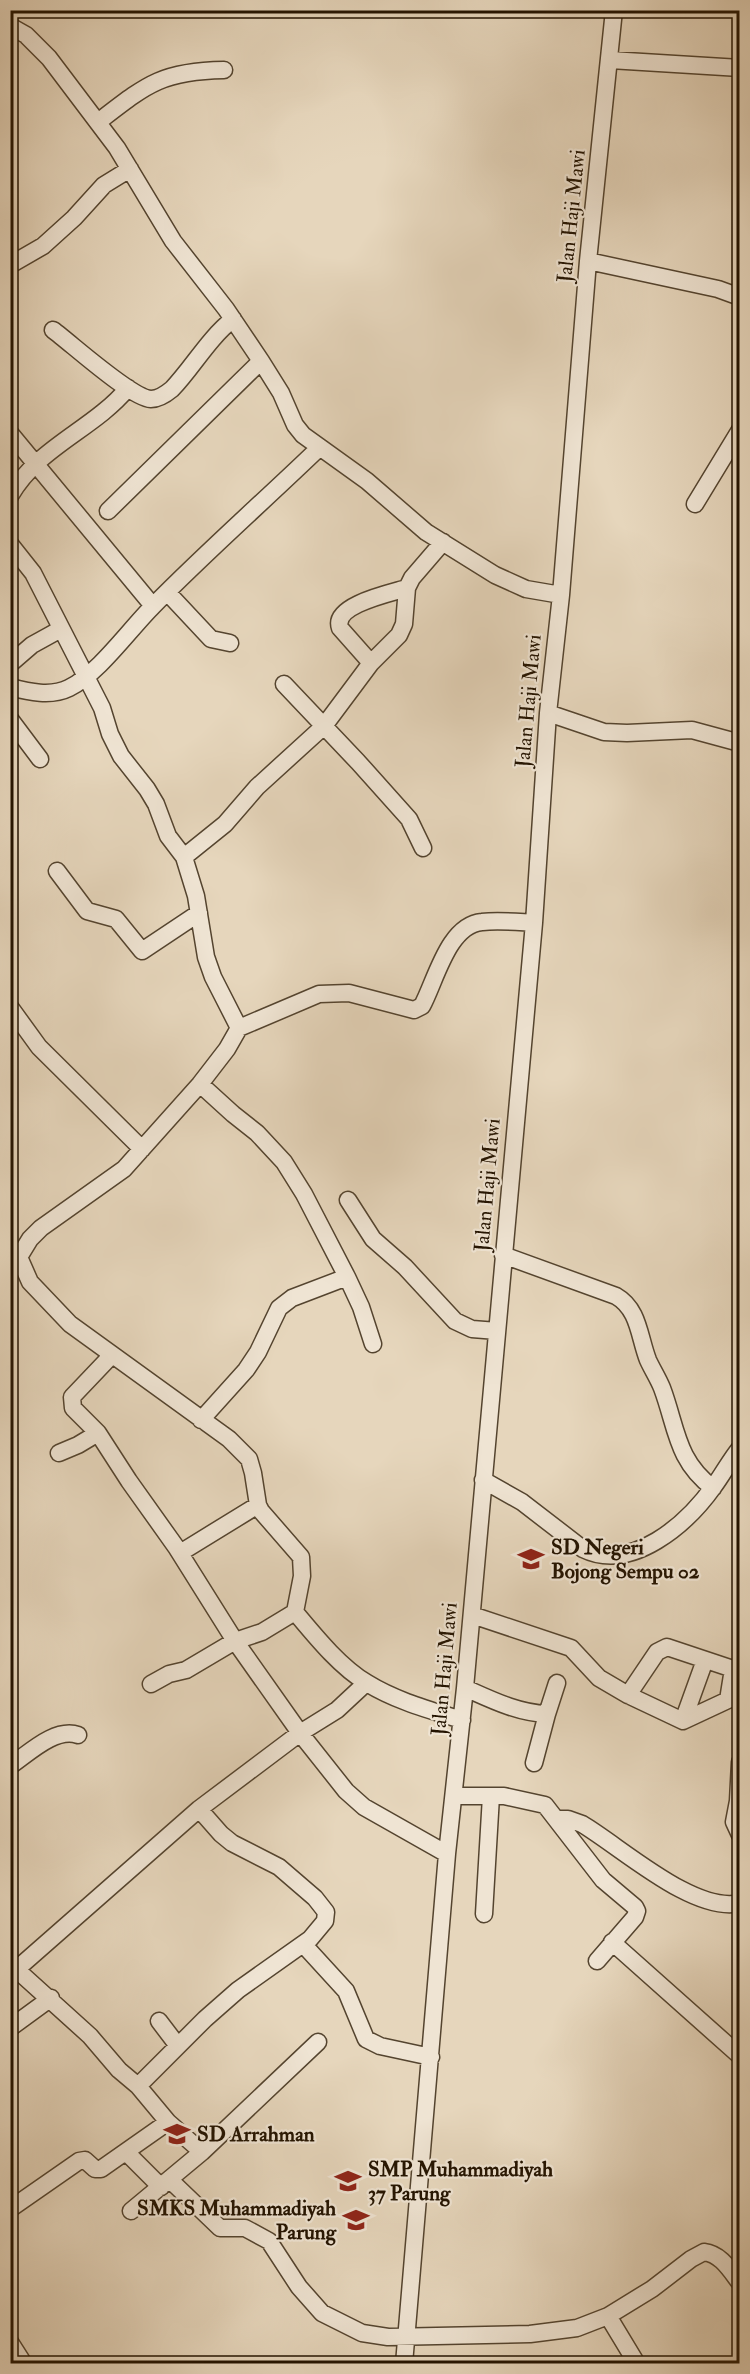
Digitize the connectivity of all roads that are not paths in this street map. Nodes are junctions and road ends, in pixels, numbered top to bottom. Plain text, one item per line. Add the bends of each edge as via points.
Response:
1 (614, 10) edge
2 (10, 26) edge
3 (610, 60) junction
4 (740, 68) edge
5 (224, 70) dead end
6 (98, 122) junction
7 (130, 169) junction
8 (588, 261) junction
9 (10, 265) edge
10 (740, 297) edge
11 (233, 319) junction
12 (53, 330) dead end
13 (261, 361) junction
14 (128, 388) junction
15 (740, 430) edge
16 (10, 433) edge
17 (319, 448) junction
18 (35, 463) junction
19 (10, 496) edge
20 (695, 504) dead end
21 (108, 511) dead end
22 (443, 542) junction
23 (10, 544) edge
24 (407, 588) junction
25 (167, 592) junction
26 (561, 595) junction
27 (153, 606) junction
28 (61, 629) junction
29 (230, 643) dead end
30 (371, 663) junction
31 (10, 664) edge
32 (87, 676) junction
33 (284, 684) dead end
34 (10, 687) edge
35 (548, 713) junction
36 (10, 719) edge
37 (324, 726) junction
38 (740, 743) edge
39 (40, 759) dead end
40 (423, 848) dead end
41 (184, 857) junction
42 (57, 871) dead end
43 (199, 913) junction
44 (534, 923) junction
45 (10, 1007) edge
46 (239, 1028) junction
47 (200, 1084) junction
48 (142, 1149) junction
49 (348, 1200) dead end
50 (15, 1253) edge
51 (503, 1255) junction
52 (347, 1277) junction
53 (497, 1331) junction
54 (373, 1344) dead end
55 (111, 1356) junction
56 (201, 1420) junction
57 (98, 1433) junction
58 (740, 1448) edge
59 (58, 1453) dead end
60 (483, 1480) junction
61 (713, 1488) junction
62 (258, 1505) junction
63 (180, 1553) junction
64 (295, 1612) junction
65 (472, 1616) junction
66 (235, 1641) junction
67 (705, 1660) junction
68 (736, 1669) edge
69 (366, 1683) junction
70 (557, 1683) dead end
71 (151, 1684) dead end
72 (465, 1688) junction
73 (627, 1695) junction
74 (547, 1714) junction
75 (462, 1720) junction
76 (683, 1721) junction
77 (300, 1733) junction
78 (78, 1735) dead end
79 (740, 1762) edge
80 (534, 1763) dead end
81 (10, 1766) edge
82 (454, 1796) junction
83 (491, 1796) junction
84 (199, 1809) junction
85 (557, 1819) junction
86 (740, 1835) edge
87 (447, 1854) junction
88 (740, 1903) edge
89 (484, 1914) dead end
90 (612, 1942) junction
91 (303, 1944) junction
92 (597, 1961) dead end
93 (14, 1972) edge
94 (51, 1998) junction
95 (159, 2021) dead end
96 (10, 2028) edge
97 (318, 2042) dead end
98 (178, 2046) junction
99 (740, 2056) edge
100 (431, 2057) junction
101 (138, 2086) junction
102 (168, 2122) junction
103 (126, 2151) junction
104 (202, 2152) junction
105 (166, 2183) junction
106 (10, 2209) edge
107 (131, 2211) dead end
108 (740, 2283) edge
109 (608, 2316) junction
110 (406, 2336) junction
111 (10, 2342) edge
112 (24, 2364) edge
113 (404, 2364) edge
114 (637, 2364) edge

1 - 3 street, Jalan Haji Mawi
2 - 6 street via 26,35 49,58
3 - 4 street
3 - 8 street, Jalan Haji Mawi
5 - 6 street via 185,72 152,82
6 - 7 street
7 - 9 street via 104,186 42,246
7 - 11 street via 173,241
8 - 10 street
8 - 26 street, Jalan Haji Mawi
11 - 13 street
11 - 14 street via 165,394 151,399
12 - 14 street
13 - 17 street via 295,425
13 - 21 street
14 - 18 street via 107,411
15 - 20 street
16 - 18 street
17 - 22 street
17 - 25 street
18 - 19 street
18 - 27 street
22 - 24 street
22 - 26 street via 526,590
23 - 28 street via 33,573
24 - 30 street via 402,630
24 - 30 street via 349,609 339,622 344,634
25 - 27 street
25 - 29 street via 211,639
26 - 35 street, Jalan Haji Mawi
27 - 32 street
28 - 31 street via 32,645
28 - 32 street
30 - 37 street
32 - 34 street via 68,689 49,693
32 - 41 street via 121,756 147,789 168,836
33 - 37 street
35 - 38 street via 604,732 692,730
35 - 44 street, Jalan Haji Mawi
36 - 39 street
37 - 40 street via 409,819
37 - 41 street via 257,788 225,824
41 - 43 street
42 - 43 street via 87,911 116,919 142,951
43 - 46 street via 206,957
44 - 46 street via 481,922 462,930 417,1009 411,1011 349,993 319,994
44 - 51 street, Jalan Haji Mawi
45 - 48 street via 39,1047
46 - 47 street
47 - 48 street
47 - 52 street via 284,1162
48 - 50 street via 113,1179 42,1228
49 - 53 street via 373,1239 455,1321 472,1329
50 - 55 street via 30,1282 70,1324
51 - 53 street, Jalan Haji Mawi
51 - 61 street via 616,1296 628,1304 687,1459 697,1475
52 - 54 street
52 - 56 street via 292,1298 279,1308 246,1370
53 - 60 street, Jalan Haji Mawi
55 - 56 street
55 - 57 street via 71,1400 73,1408
56 - 62 street via 249,1459
57 - 59 street
57 - 63 street
58 - 61 street
60 - 61 street via 522,1502 583,1549 603,1555 625,1554 657,1542 695,1510
60 - 65 street, Jalan Haji Mawi
62 - 63 street
62 - 64 street via 301,1557 302,1576
63 - 66 street
64 - 66 street via 262,1632
64 - 69 street via 319,1641
65 - 72 street, Jalan Haji Mawi
65 - 73 street via 571,1648 599,1678
66 - 71 street via 186,1670
66 - 77 street
67 - 68 street
67 - 73 street via 672,1646 662,1649
67 - 76 street
68 - 76 street via 728,1700
69 - 75 street
69 - 77 street via 337,1710
70 - 74 street
72 - 74 street via 503,1705
72 - 75 street, Jalan Haji Mawi
73 - 76 street
74 - 80 street
75 - 82 street, Jalan Haji Mawi
77 - 84 street
77 - 87 street via 354,1799
78 - 81 street via 56,1736
79 - 86 street via 735,1822
82 - 83 street
82 - 87 street, Jalan Haji Mawi
83 - 85 street via 545,1805
83 - 89 street
84 - 91 street via 227,1839 279,1867 324,1908 325,1921
84 - 93 street
85 - 88 street via 582,1824 687,1893 718,1905
85 - 90 street via 603,1880 637,1911
87 - 100 street, Jalan Haji Mawi
90 - 92 street
90 - 99 street
91 - 98 street via 238,1990
91 - 100 street via 346,1992 366,2039 380,2046
93 - 94 street
94 - 96 street
94 - 101 street
95 - 98 street
97 - 104 street
98 - 101 street
100 - 110 street, Jalan Haji Mawi
101 - 102 street
102 - 103 street
102 - 104 street
103 - 105 street
103 - 106 street via 99,2170 85,2160 79,2161
104 - 105 street
105 - 107 street
105 - 110 street via 220,2228 246,2228 269,2241 299,2287 322,2313 362,2333
108 - 109 street via 722,2260 704,2252
109 - 110 street via 577,2328 530,2334
109 - 114 street
110 - 113 street, Jalan Haji Mawi
111 - 112 street

